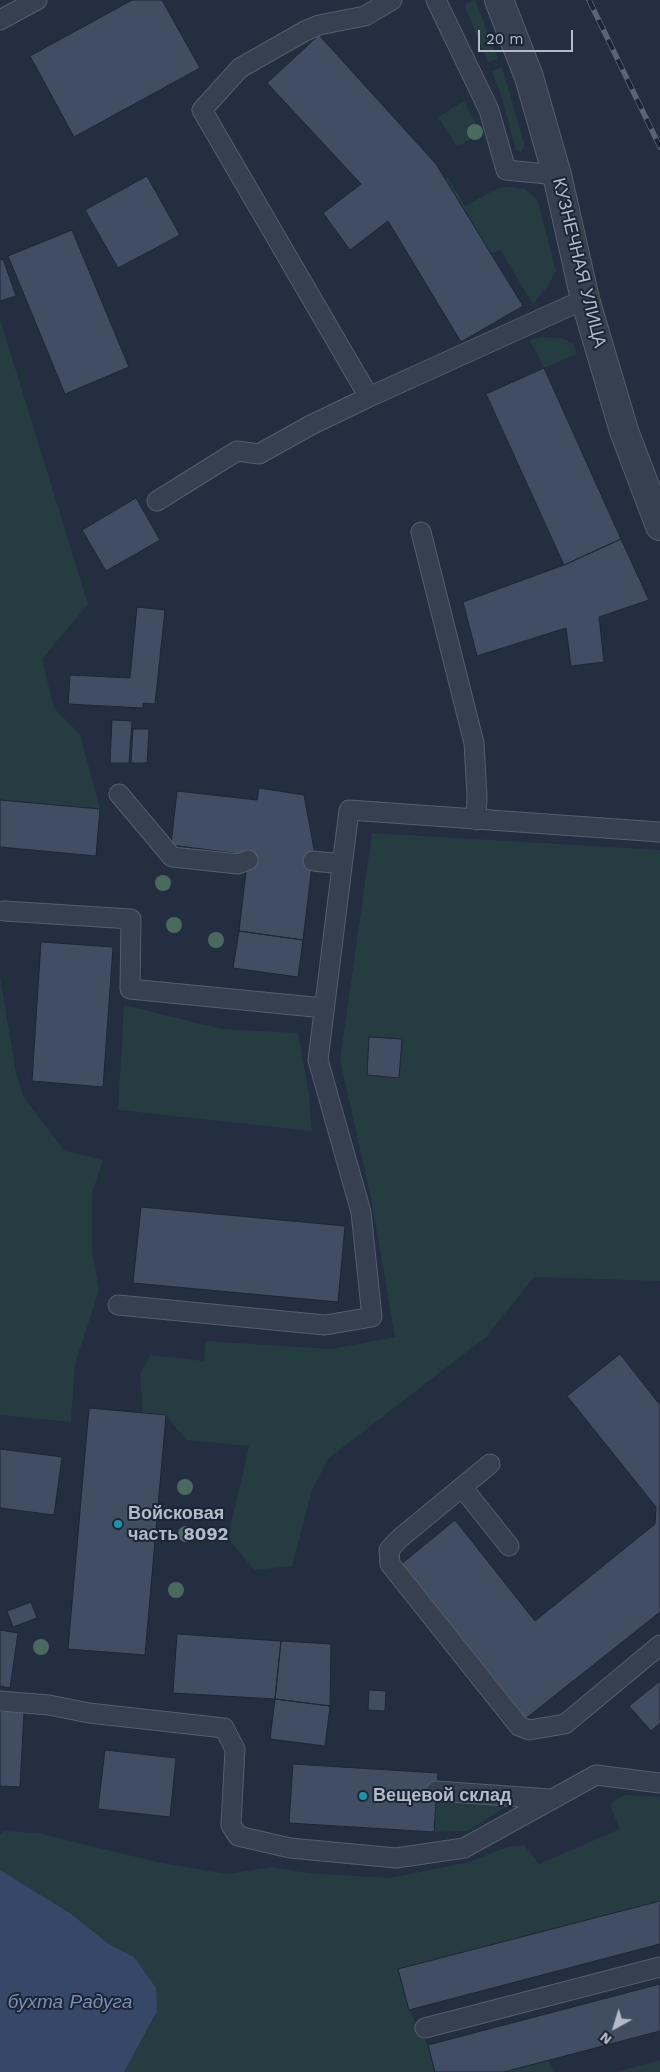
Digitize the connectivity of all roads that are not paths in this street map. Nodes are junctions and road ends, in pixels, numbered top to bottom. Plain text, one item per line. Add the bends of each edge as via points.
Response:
1 (38, 0) edge
2 (392, 0) edge
3 (436, 0) edge
4 (499, 0) edge
5 (0, 20) edge
6 (557, 175) junction
7 (585, 299) junction
8 (369, 397) junction
9 (157, 501) dead end
10 (660, 526) edge
11 (421, 532) dead end
12 (119, 794) dead end
13 (476, 820) junction
14 (660, 832) edge
15 (248, 860) dead end
16 (313, 861) dead end
17 (342, 864) junction
18 (4, 911) dead end
19 (324, 1008) junction
20 (118, 1305) dead end
21 (490, 1464) dead end
22 (462, 1487) junction
23 (509, 1546) dead end
24 (660, 1645) edge
25 (0, 1701) edge
26 (660, 1782) edge
27 (436, 1791) dead end
28 (551, 1799) junction
29 (660, 1967) edge
30 (425, 2028) dead end

1 - 5 lane
2 - 8 lane via 365,16 304,31 240,68 202,110
3 - 6 lane via 489,110 506,170
4 - 6 street, КУЗНЕЧНАЯ УЛИЦА via 529,77
6 - 7 street, КУЗНЕЧНАЯ УЛИЦА
7 - 8 lane
7 - 10 street, КУЗНЕЧНАЯ УЛИЦА via 624,431
8 - 9 lane via 259,454 237,451
11 - 13 lane via 474,743
12 - 15 lane via 172,856 238,864
13 - 14 lane
13 - 17 lane via 349,810
16 - 17 lane
17 - 19 lane
18 - 19 lane via 131,919 130,989
19 - 20 lane via 318,1060 361,1212 372,1316 325,1325
21 - 22 lane
22 - 23 lane
22 - 24 lane via 399,1539 389,1550 390,1564 519,1726 529,1730 565,1724
25 - 28 lane via 224,1728 235,1749 231,1825 238,1836 290,1848 396,1858 464,1848
26 - 28 lane via 596,1775
27 - 28 lane
29 - 30 lane

